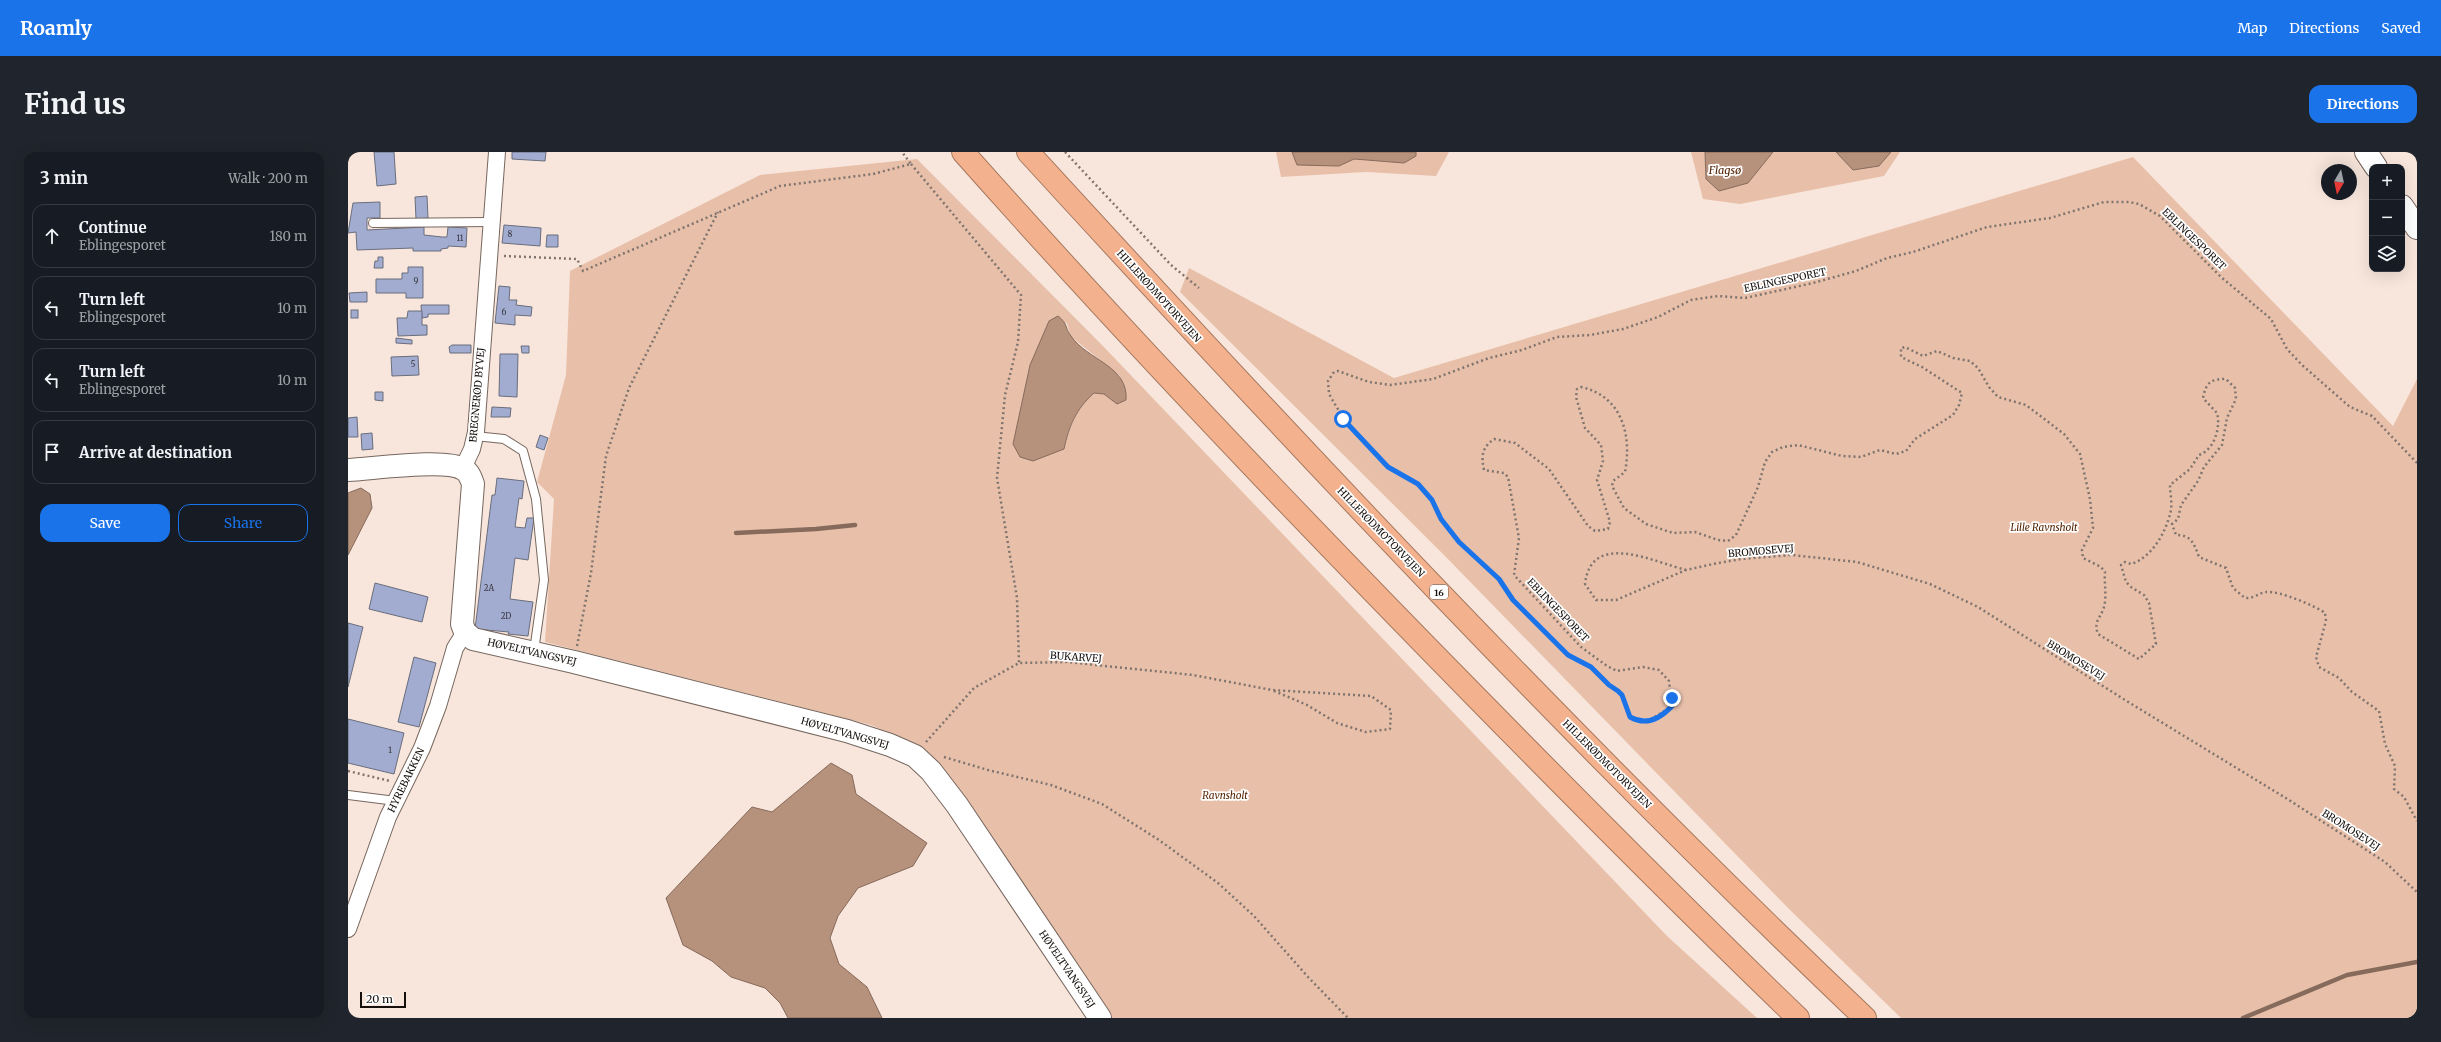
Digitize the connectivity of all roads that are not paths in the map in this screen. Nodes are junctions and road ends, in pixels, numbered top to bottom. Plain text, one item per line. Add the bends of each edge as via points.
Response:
1 (497, 152) edge
2 (964, 152) edge
3 (1028, 152) edge
4 (2366, 152) edge
5 (2374, 164) edge
6 (2405, 210) edge
7 (491, 222) junction
8 (373, 223) dead end
9 (2417, 228) edge
10 (475, 436) junction
11 (463, 468) junction
12 (348, 470) edge
13 (465, 632) junction
14 (534, 652) junction
15 (348, 795) edge
16 (396, 802) junction
17 (348, 929) edge
18 (1100, 1018) edge
19 (1798, 1018) edge
20 (1865, 1018) edge

1 - 7 street, BREGNERØD BYVEJ
2 - 19 highway via 1160,367 1343,562
3 - 20 highway, HILLERØDMOTORVEJEN / 16 via 1379,531 1587,744
4 - 5 street
6 - 9 street
7 - 8 lane
7 - 10 street, BREGNERØD BYVEJ
10 - 11 street, BREGNERØD BYVEJ
10 - 14 lane via 504,439 523,451 536,499 544,580
11 - 12 street via 443,464
11 - 13 street via 470,475 473,484 462,624
13 - 14 street, HØVELTVANGSVEJ via 473,639
13 - 16 street, HYREBAKKEN via 455,648 438,706 422,748
14 - 18 street, HØVELTVANGSVEJ via 848,731 915,756 931,771 957,805
15 - 16 lane
16 - 17 street, HYREBAKKEN

